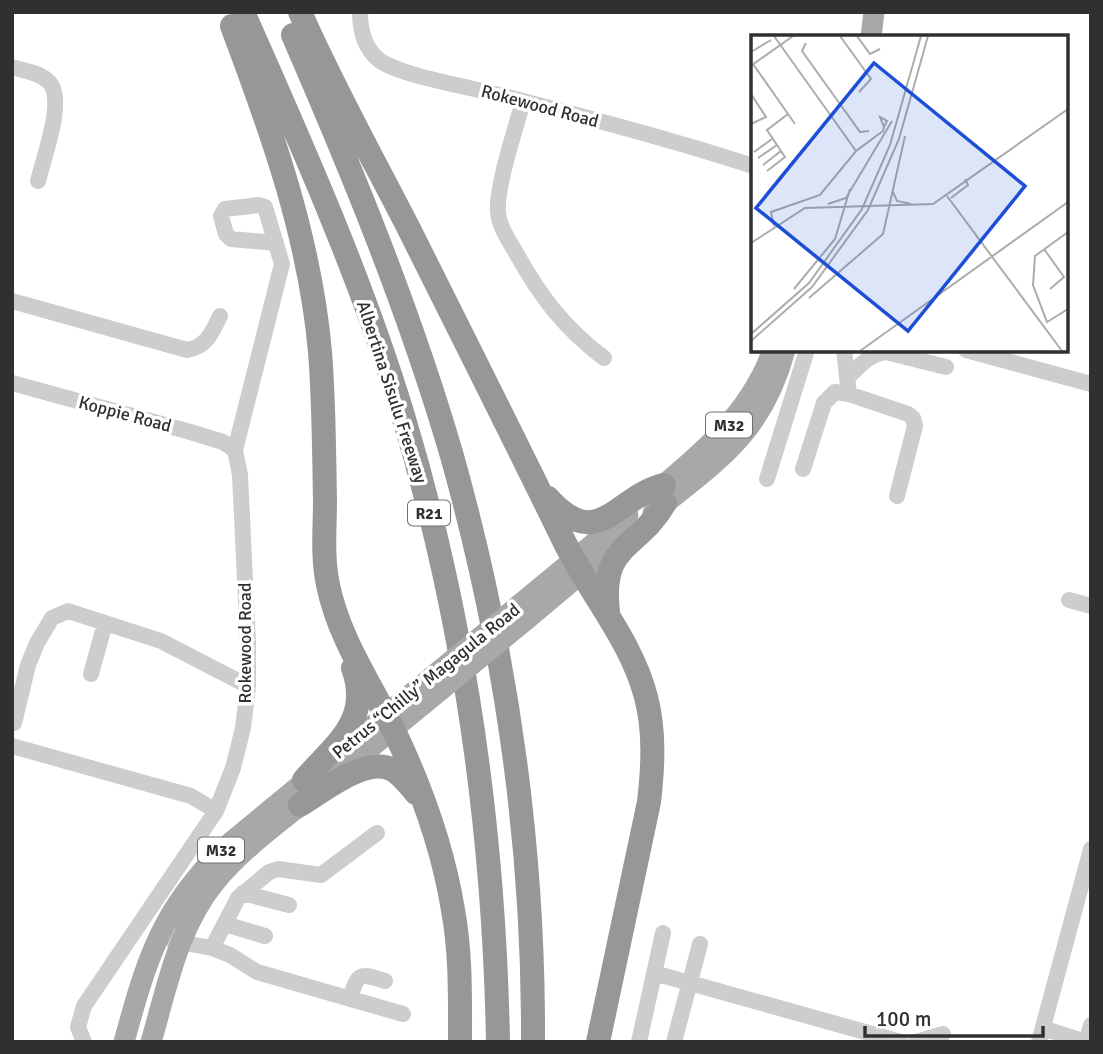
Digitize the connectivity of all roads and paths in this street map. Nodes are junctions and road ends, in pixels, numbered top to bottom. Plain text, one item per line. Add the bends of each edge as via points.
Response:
1 (226, 12) edge
2 (243, 12) edge
3 (283, 12) edge
4 (300, 12) edge
5 (360, 12) edge
6 (12, 67) edge
7 (523, 101) junction
8 (751, 165) edge
9 (38, 181) dead end
10 (276, 243) dead end
11 (12, 301) edge
12 (220, 316) dead end
13 (772, 352) edge
14 (784, 352) edge
15 (806, 352) edge
16 (844, 352) edge
17 (973, 352) edge
18 (604, 358) dead end
19 (946, 367) dead end
20 (12, 383) edge
21 (1091, 384) edge
22 (848, 386) junction
23 (235, 450) junction
24 (803, 469) dead end
25 (767, 479) dead end
26 (538, 487) junction
27 (665, 494) junction
28 (897, 496) dead end
29 (577, 566) junction
30 (1069, 600) dead end
31 (1091, 606) edge
32 (608, 613) junction
33 (105, 623) junction
34 (345, 636) junction
35 (91, 674) dead end
36 (248, 686) junction
37 (390, 722) junction
38 (14, 723) dead end
39 (12, 746) edge
40 (304, 780) junction
41 (423, 802) junction
42 (300, 805) junction
43 (216, 811) junction
44 (377, 833) dead end
45 (1091, 849) edge
46 (243, 893) junction
47 (289, 905) dead end
48 (225, 925) junction
49 (663, 933) dead end
50 (265, 936) dead end
51 (157, 937) junction
52 (181, 942) junction
53 (700, 944) dead end
54 (212, 948) junction
55 (654, 973) junction
56 (385, 981) dead end
57 (689, 982) junction
58 (351, 999) junction
59 (403, 1014) dead end
60 (1091, 1025) edge
61 (943, 1034) dead end
62 (1041, 1035) edge
63 (84, 1042) edge
64 (124, 1042) edge
65 (152, 1042) edge
66 (460, 1042) edge
67 (498, 1042) edge
68 (533, 1042) edge
69 (598, 1042) edge
70 (639, 1042) edge
71 (674, 1042) edge
72 (901, 1042) edge
73 (916, 1042) edge
74 (1086, 1042) edge

1 - 34 highway via 286,177 308,266 323,394 325,568
2 - 67 highway, Albertina Sisulu Freeway / R21 via 364,303 401,410 445,573 466,682 488,844
3 - 68 highway, Albertina Sisulu Freeway / R21 via 380,242 452,456 473,542 499,663 518,785 530,920
4 - 26 highway
5 - 7 street, Rokewood Road via 364,40 388,65
6 - 9 street via 42,76 55,91 56,110
7 - 8 street, Rokewood Road
7 - 18 street via 497,209 502,228 556,315
10 - 23 street via 282,264
11 - 12 street via 187,350 207,342
13 - 27 main road, Petrus “Chilly” Magagula Road / M32 via 742,410
14 - 27 main road, Petrus “Chilly” Magagula Road / M32 via 772,391 753,423 717,461
15 - 25 street
16 - 22 street
17 - 21 street
19 - 22 street via 876,353
20 - 23 street, Koppie Road via 187,431
22 - 24 street via 824,403
22 - 28 street via 913,418 915,426
23 - 36 street, Rokewood Road via 240,475
26 - 27 highway via 564,513 591,522 608,517 644,493
26 - 29 highway
27 - 29 main road, Petrus “Chilly” Magagula Road / M32
27 - 32 highway via 659,514 612,563 606,584
29 - 32 highway
29 - 37 main road, Petrus “Chilly” Magagula Road / M32, bridge
30 - 31 street
32 - 69 highway via 646,696 653,773
33 - 35 street
33 - 36 street via 161,641
33 - 38 street via 68,611 52,618 28,665
34 - 37 highway
34 - 40 highway via 358,680 357,714 348,732
36 - 43 street, Rokewood Road via 233,768
37 - 40 main road, Petrus “Chilly” Magagula Road / M32
37 - 41 highway
37 - 42 main road, Petrus “Chilly” Magagula Road / M32
39 - 43 street via 191,796
40 - 51 main road, Petrus “Chilly” Magagula Road / M32 via 201,870
41 - 42 highway via 394,771 377,765 357,771
41 - 66 highway via 453,910
42 - 52 main road, Petrus “Chilly” Magagula Road / M32 via 214,883
43 - 63 street, Rokewood Road via 83,1006 78,1027
44 - 46 street via 321,875 278,869
45 - 62 street
46 - 47 street
46 - 48 street
48 - 50 street
48 - 54 street
49 - 55 street
51 - 52 street
51 - 64 main road, Petrus “Chilly” Magagula Road / M32
52 - 54 street
52 - 65 main road, Petrus “Chilly” Magagula Road / M32
53 - 57 street
54 - 58 street via 257,972
55 - 57 street
55 - 70 street
56 - 58 street via 359,976
57 - 71 street
57 - 72 street
58 - 59 street
60 - 74 street
61 - 73 street
62 - 74 street

